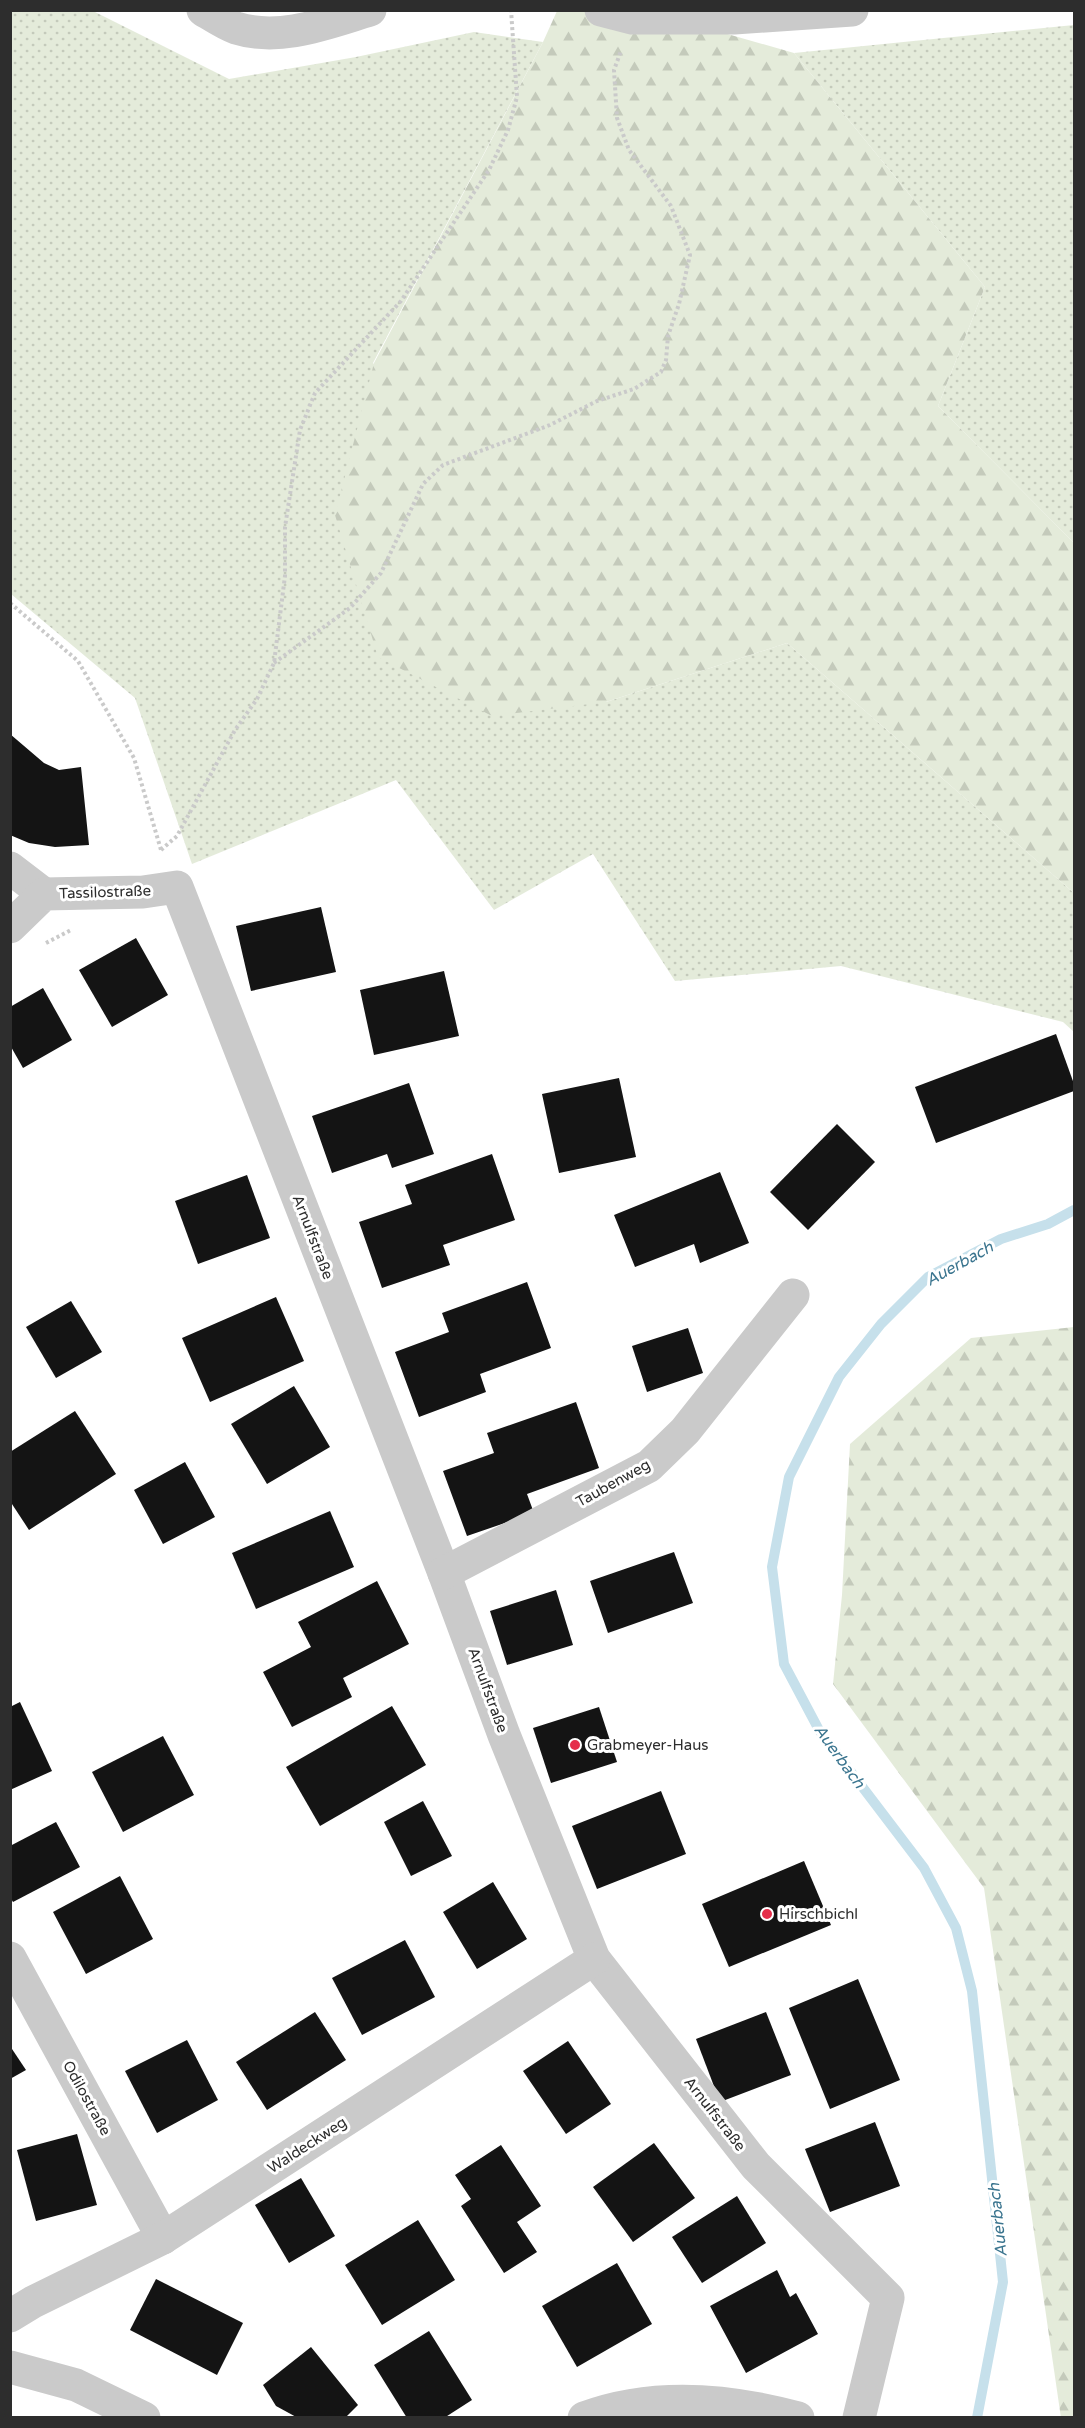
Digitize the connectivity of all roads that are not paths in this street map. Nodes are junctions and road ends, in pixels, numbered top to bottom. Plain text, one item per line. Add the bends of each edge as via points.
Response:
1 (202, 10) edge
2 (370, 10) edge
3 (852, 10) edge
4 (617, 14) edge
5 (10, 868) edge
6 (177, 887) joint
7 (44, 894) junction
8 (10, 896) edge
9 (10, 927) edge
10 (793, 1295) dead end
11 (444, 1573) junction
12 (10, 1958) edge
13 (594, 1959) junction
14 (163, 2238) junction
15 (10, 2316) edge
16 (10, 2367) edge
17 (144, 2418) edge
18 (584, 2418) edge
19 (798, 2418) edge
20 (859, 2418) edge

1 - 2 street via 235,28 264,33 309,28
3 - 4 street via 734,18
5 - 7 street
6 - 7 street, Tassilostraße via 143,892
6 - 11 street, Arnulfstraße
7 - 8 street
7 - 9 street, Tassilostraße
10 - 11 street, Taubenweg via 685,1431 649,1466
11 - 13 street, Arnulfstraße
12 - 14 street, Odilostraße
13 - 14 street, Waldeckweg
13 - 20 street, Arnulfstraße via 756,2166 888,2298
14 - 15 street, Waldeckweg
16 - 17 street via 76,2385
18 - 19 street via 609,2409 656,2401 718,2402

